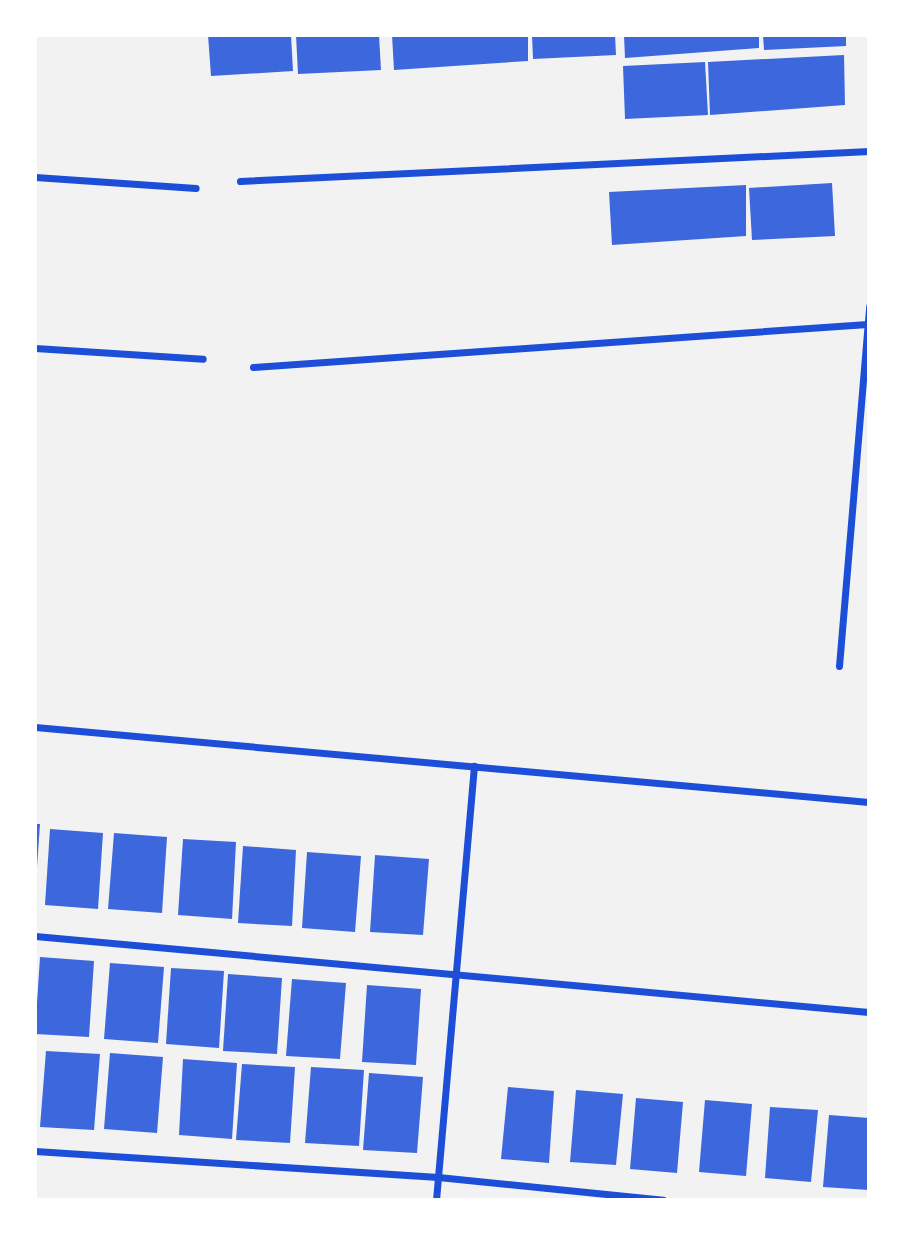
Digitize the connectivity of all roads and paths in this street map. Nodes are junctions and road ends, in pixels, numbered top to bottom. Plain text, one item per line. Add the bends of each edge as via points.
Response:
1 (869, 151) edge
2 (35, 177) edge
3 (240, 181) dead end
4 (196, 188) dead end
5 (869, 306) edge
6 (867, 324) edge
7 (35, 348) edge
8 (203, 359) dead end
9 (253, 367) dead end
10 (860, 419) junction
11 (869, 419) edge
12 (839, 666) dead end
13 (35, 727) edge
14 (474, 766) junction
15 (869, 802) edge
16 (35, 936) edge
17 (454, 975) junction
18 (869, 1012) edge
19 (35, 1151) edge
20 (438, 1177) junction
21 (436, 1200) edge
22 (663, 1200) edge

1 - 3 street
2 - 4 street
5 - 6 street
6 - 9 street
6 - 10 street
7 - 8 street
10 - 11 street
10 - 12 street
13 - 14 street
14 - 15 street
14 - 17 street
16 - 17 street
17 - 18 street
17 - 20 street
19 - 20 street
20 - 21 street
20 - 22 street

